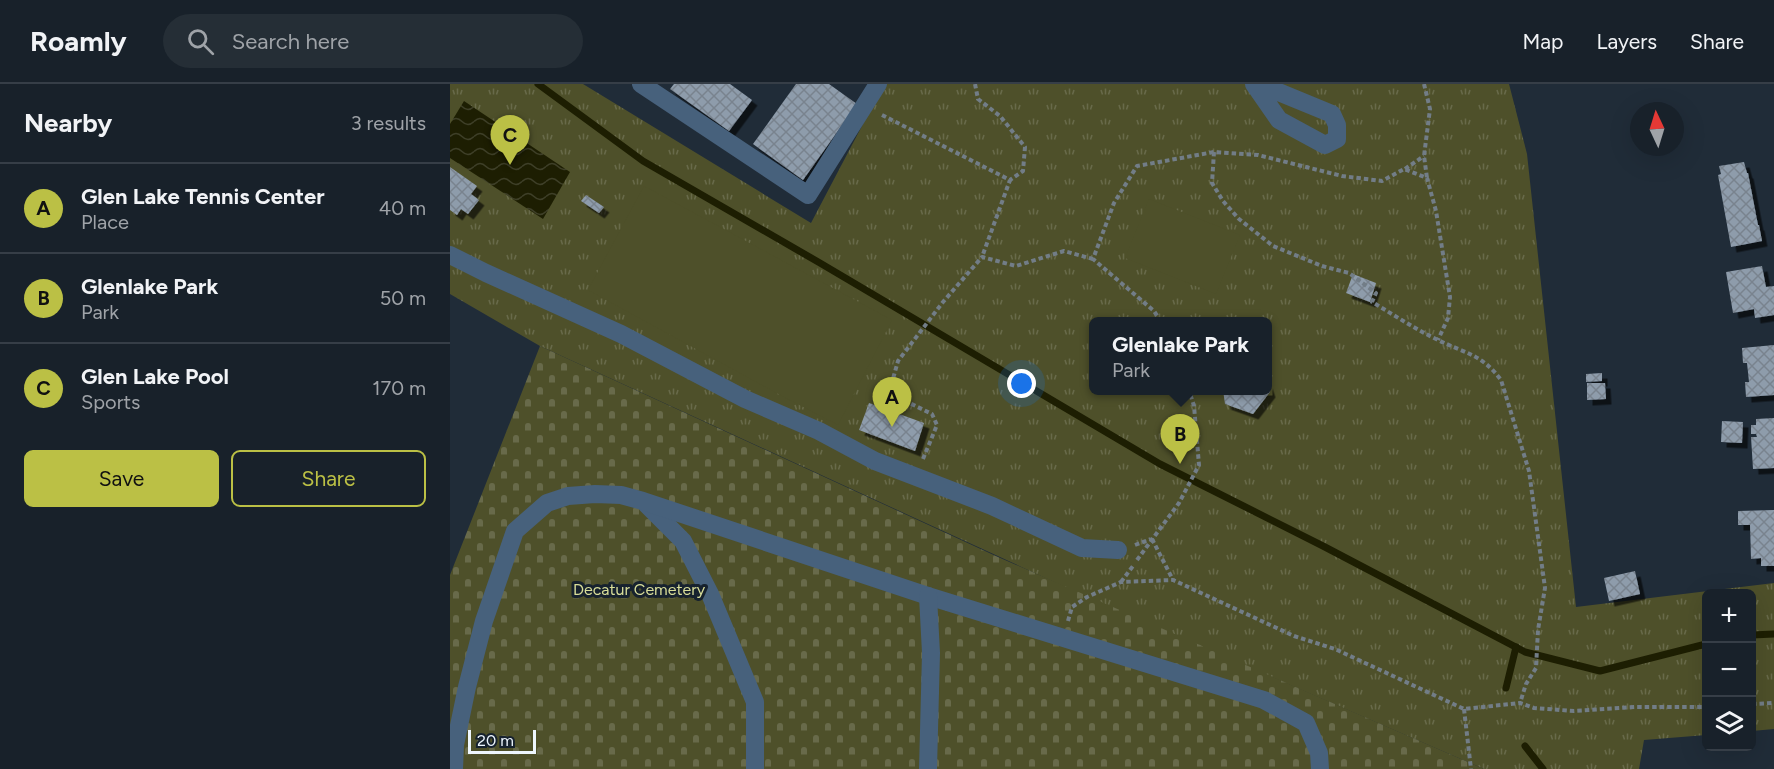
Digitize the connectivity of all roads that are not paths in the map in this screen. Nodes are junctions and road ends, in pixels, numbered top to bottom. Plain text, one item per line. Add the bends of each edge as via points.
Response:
1 (641, 84) edge
2 (878, 84) edge
3 (1254, 84) edge
4 (1259, 84) edge
5 (450, 255) edge
6 (643, 501) junction
7 (1118, 550) dead end
8 (928, 596) junction
9 (454, 769) edge
10 (755, 769) edge
11 (928, 769) edge
12 (1320, 769) edge

1 - 2 street via 808,195
3 - 4 street via 1279,120 1325,145 1337,139 1332,114
5 - 7 street via 621,334 875,461 992,506 1082,548
6 - 8 street
6 - 9 street via 621,495 568,496 547,503 515,531 484,621 467,687
6 - 10 street via 683,541 714,603 755,702
8 - 11 street via 932,653
8 - 12 street via 1264,700 1306,723

